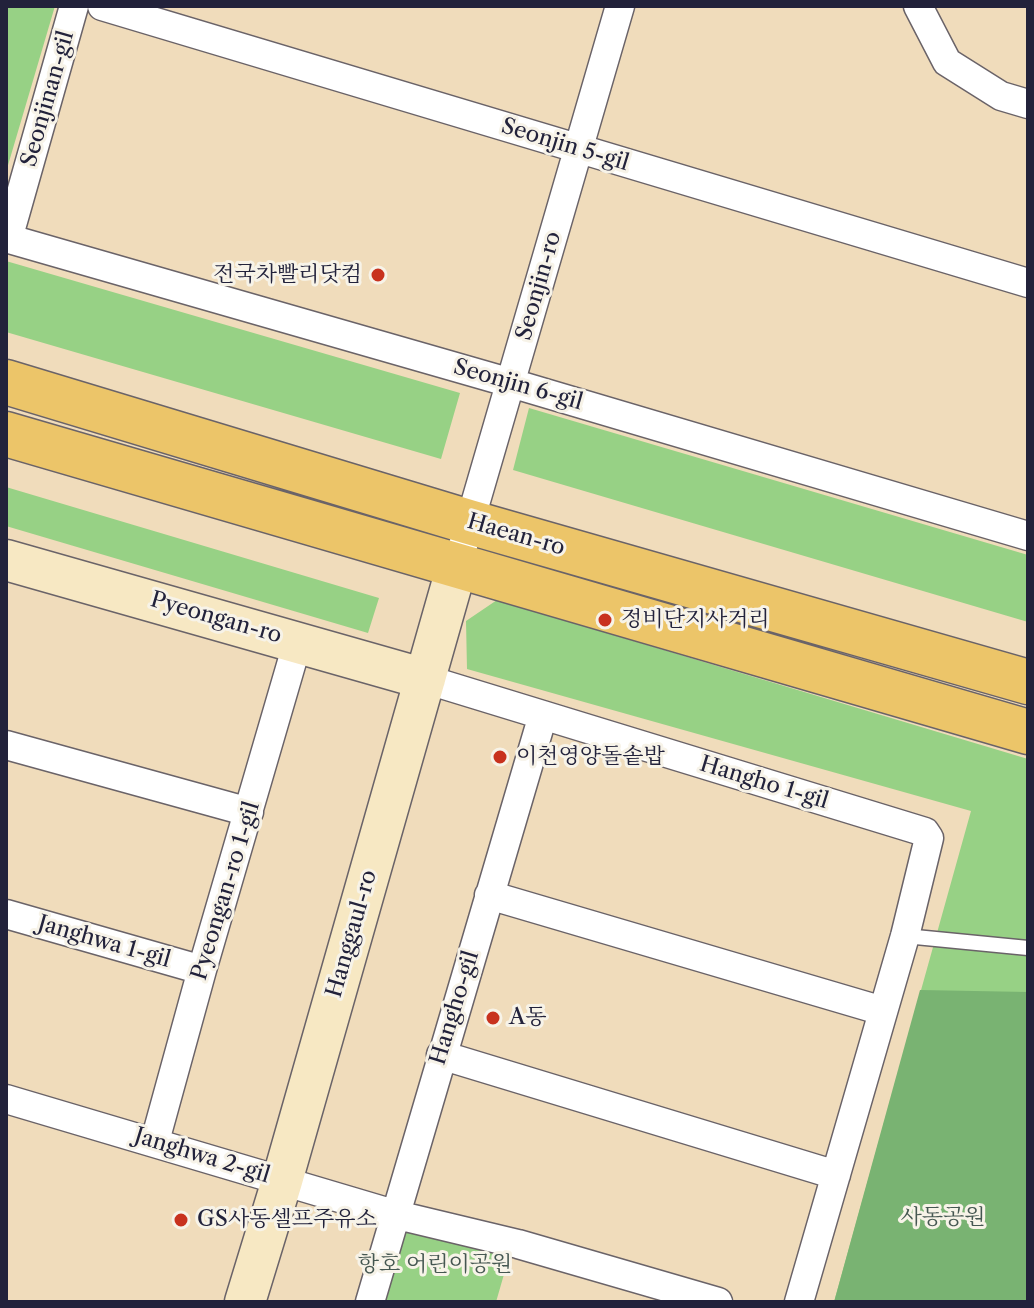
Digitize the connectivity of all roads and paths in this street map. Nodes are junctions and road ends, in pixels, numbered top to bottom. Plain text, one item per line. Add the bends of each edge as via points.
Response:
1 (74, 6) edge
2 (102, 6) edge
3 (620, 6) edge
4 (918, 6) edge
5 (1028, 104) edge
6 (579, 149) junction
7 (7, 238) edge
8 (1028, 283) edge
9 (6, 382) edge
10 (511, 383) junction
11 (6, 434) edge
12 (469, 522) junction
13 (1028, 536) edge
14 (6, 560) edge
15 (457, 566) junction
16 (298, 641) junction
17 (425, 679) junction
18 (1028, 682) edge
19 (543, 715) junction
20 (1028, 732) edge
21 (6, 745) edge
22 (249, 812) junction
23 (489, 895) junction
24 (6, 914) edge
25 (905, 936) junction
26 (1028, 948) edge
27 (202, 970) junction
28 (883, 1011) junction
29 (441, 1055) junction
30 (6, 1099) edge
31 (155, 1141) junction
32 (836, 1175) junction
33 (282, 1181) junction
34 (397, 1215) junction
35 (245, 1302) edge
36 (370, 1302) edge
37 (718, 1302) edge
38 (799, 1302) edge

1 - 7 street, Seonjinan-gil
2 - 6 street, Seonjin 5-gil
3 - 6 street, Seonjin-ro
4 - 5 street via 947,62 1001,96
6 - 8 street, Seonjin 5-gil
6 - 10 street, Seonjin-ro
7 - 10 street, Seonjin 6-gil
9 - 12 main road, Haean-ro
10 - 12 street, Seonjin-ro
10 - 13 street, Seonjin 6-gil
11 - 15 main road, Haean-ro
12 - 15 street, Seonjin-ro
12 - 18 main road, Haean-ro
14 - 16 main road, Pyeongan-ro
15 - 17 main road, Hanggaul-ro
15 - 20 main road, Haean-ro
16 - 17 main road, Pyeongan-ro
16 - 22 street, Pyeongan-ro 1-gil
17 - 19 street, Hangho 1-gil
17 - 33 main road, Hanggaul-ro
19 - 23 street, Hangho-gil
19 - 25 street, Hangho 1-gil via 925,832 929,845
21 - 22 street
22 - 27 street, Pyeongan-ro 1-gil
23 - 28 street
23 - 29 street, Hangho-gil
24 - 27 street, Janghwa 1-gil
25 - 26 lane
25 - 28 street, Hangho 1-gil
27 - 31 street, Pyeongan-ro 1-gil
28 - 32 street, Hangho 1-gil
29 - 32 street
29 - 34 street, Hangho-gil
30 - 31 street, Janghwa 2-gil
31 - 33 street, Janghwa 2-gil
32 - 38 street, Hangho 1-gil
33 - 34 street, Janghwa 2-gil
33 - 35 main road, Hanggaul-ro
34 - 36 street, Hangho-gil
34 - 37 street

